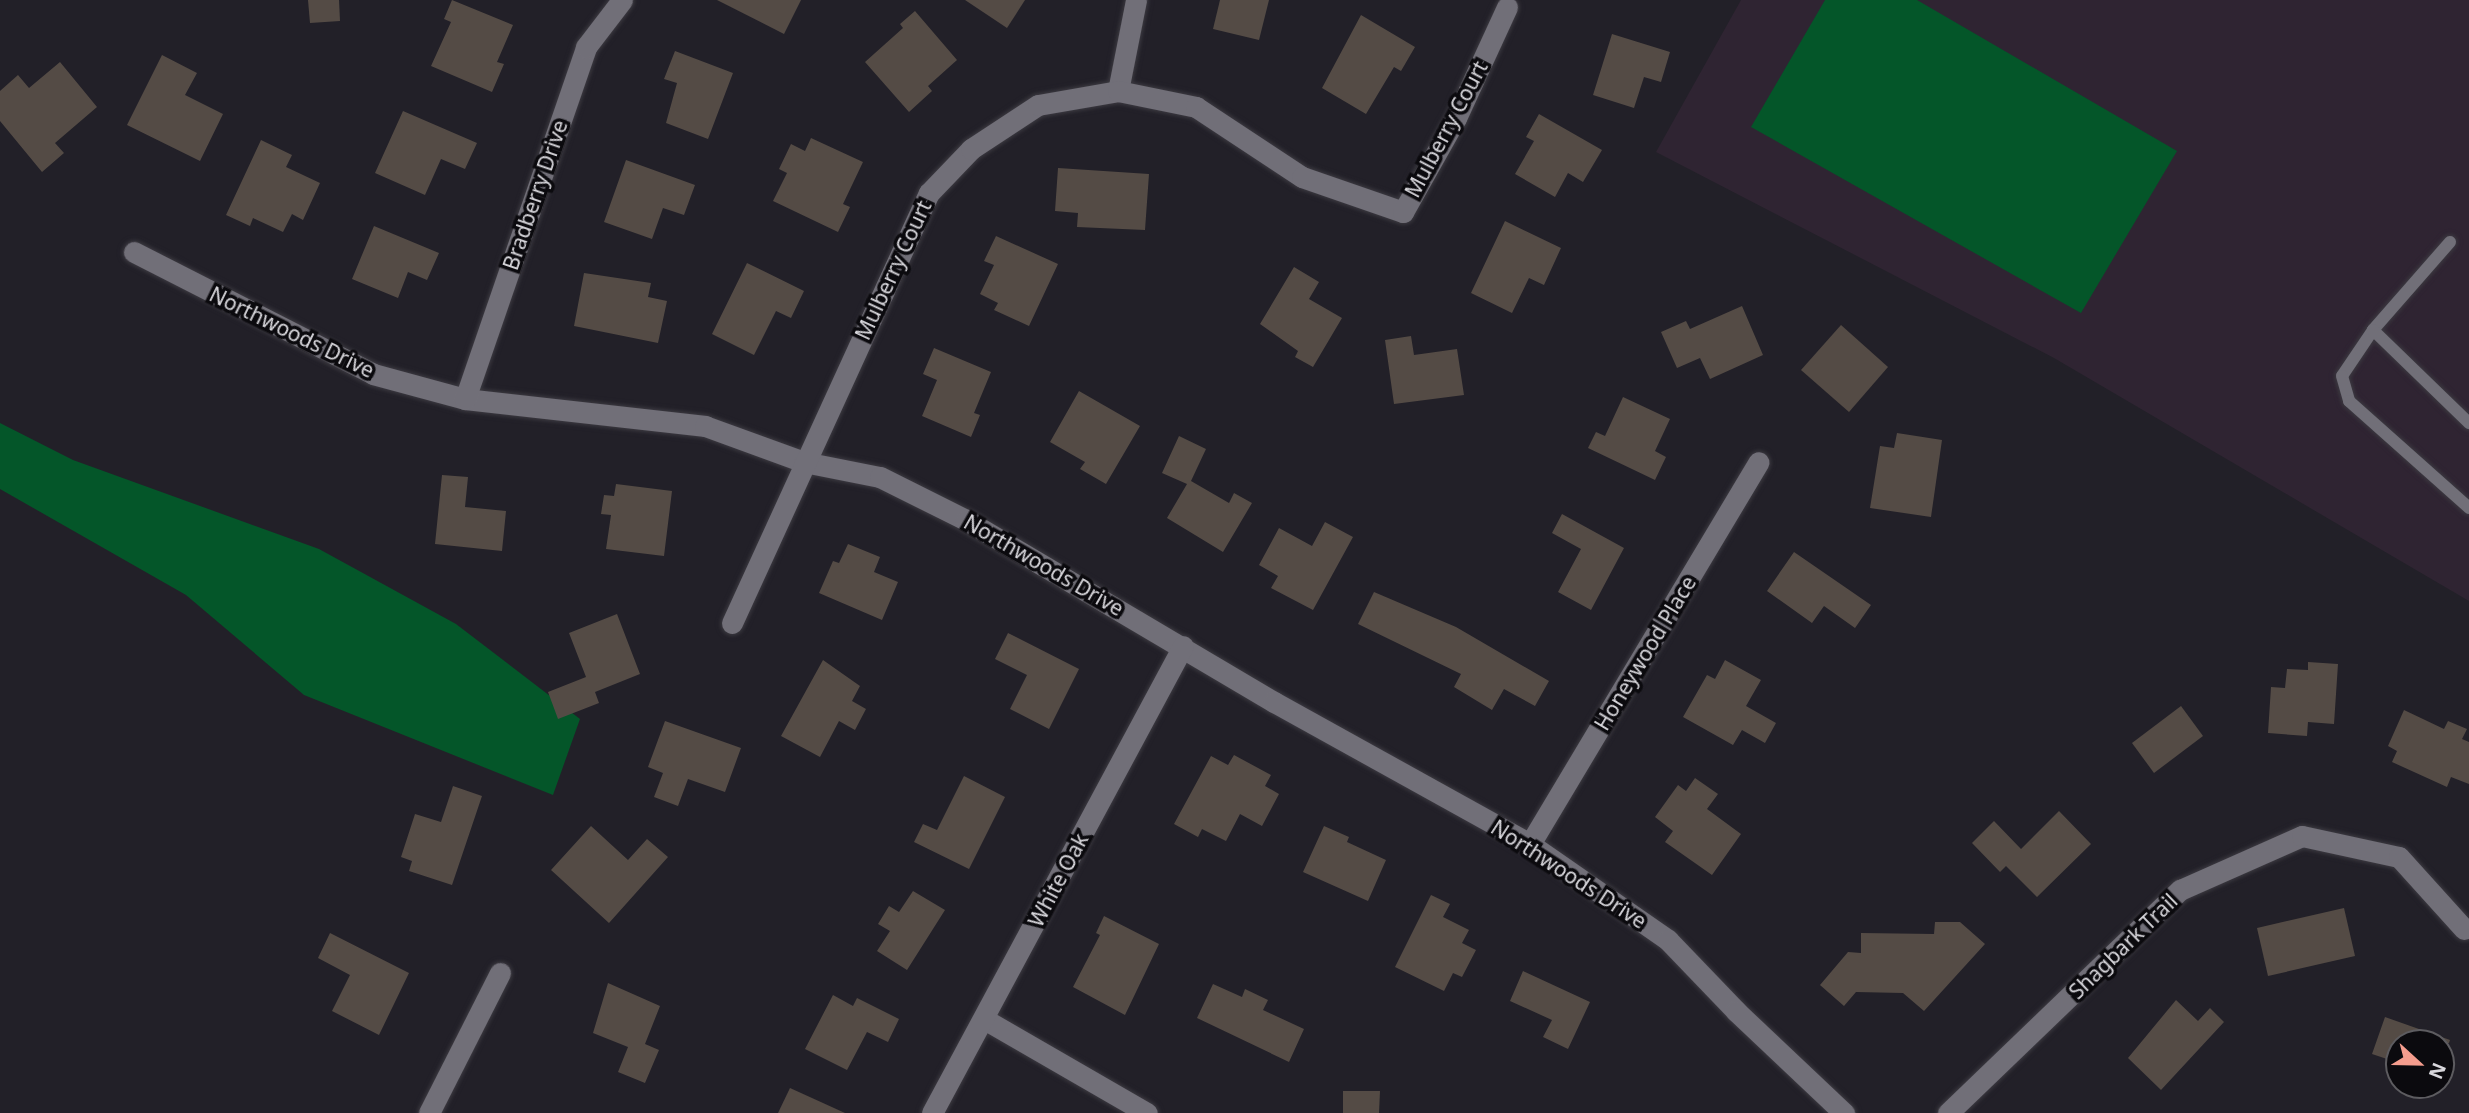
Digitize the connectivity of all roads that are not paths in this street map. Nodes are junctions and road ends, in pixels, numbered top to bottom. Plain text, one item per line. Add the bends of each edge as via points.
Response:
1 (622, 0) edge
2 (1136, 0) edge
3 (1507, 7) dead end
4 (1118, 91) junction
5 (2450, 242) dead end
6 (134, 252) dead end
7 (2374, 330) junction
8 (465, 400) junction
9 (2469, 424) edge
10 (804, 461) junction
11 (1759, 462) dead end
12 (2469, 508) edge
13 (732, 623) dead end
14 (1183, 646) junction
15 (1530, 844) junction
16 (2464, 929) dead end
17 (500, 973) dead end
18 (984, 1020) junction
19 (429, 1113) edge
20 (932, 1113) edge
21 (1147, 1113) edge
22 (1844, 1113) edge
23 (1948, 1113) edge

1 - 8 street, Bradberry Drive via 586,47
2 - 4 street
3 - 4 street, Mulberry Court via 1457,118 1403,212 1302,177 1196,107
4 - 10 street, Mulberry Court via 1038,105 971,149 929,193
5 - 7 lane
6 - 8 street, Northwoods Drive via 373,374
7 - 9 lane
7 - 12 lane via 2342,376 2349,401
8 - 10 street, Northwoods Drive via 705,426
10 - 13 street, Mulberry Court
10 - 14 street, Northwoods Drive via 880,477 966,520
11 - 15 street, Honeywood Place
14 - 15 street, Northwoods Drive via 1273,702
14 - 18 street, White Oak
15 - 22 street, Northwoods Drive via 1668,940
16 - 23 street, Shagbark Trail via 2399,858 2302,836 2180,890
17 - 19 street
18 - 20 street, White Oak
18 - 21 street

